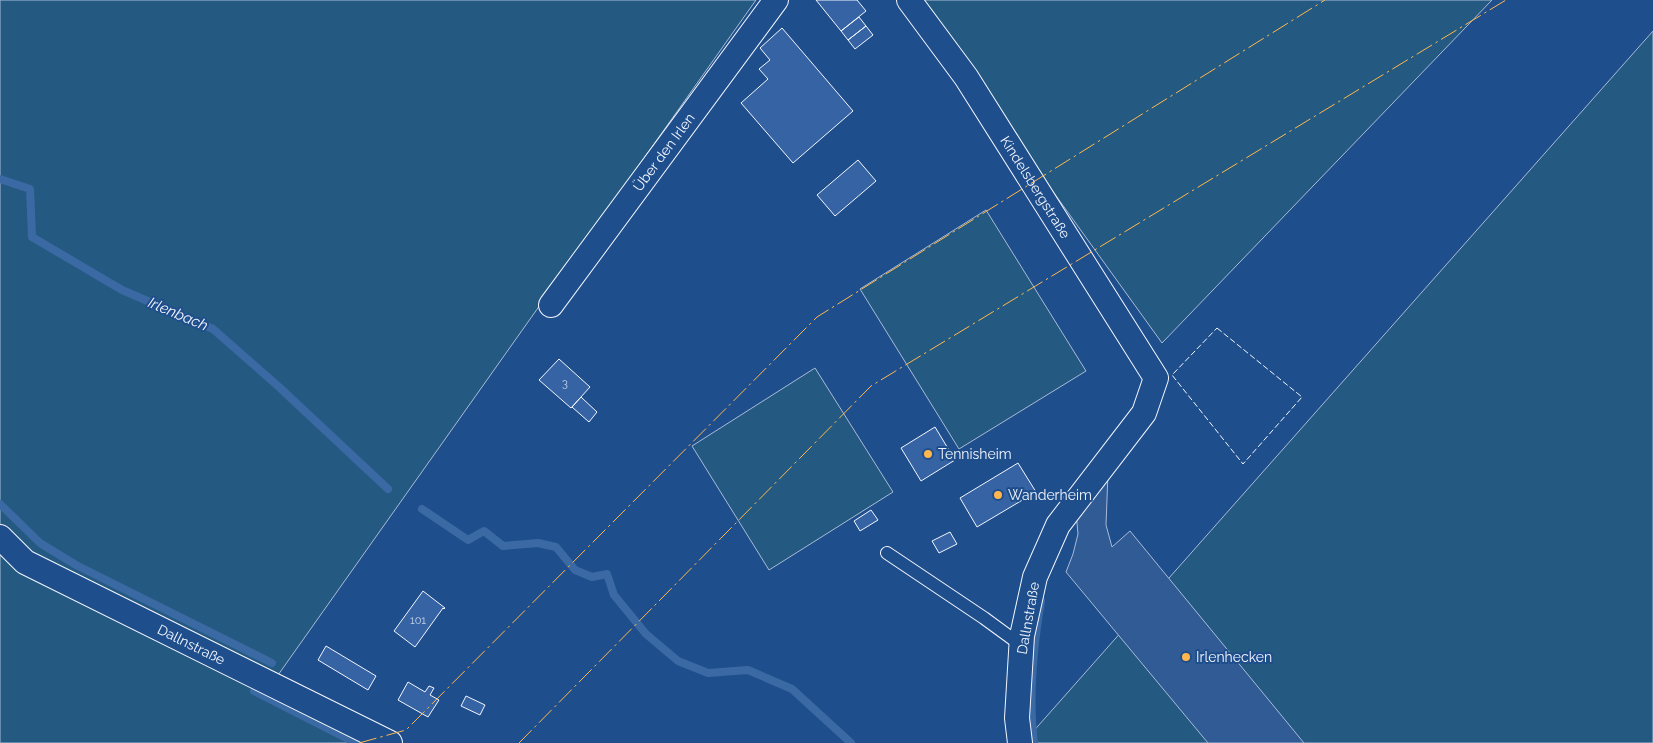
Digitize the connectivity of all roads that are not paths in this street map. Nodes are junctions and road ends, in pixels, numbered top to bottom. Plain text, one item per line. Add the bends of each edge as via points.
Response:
1 (776, 0) edge
2 (909, 0) edge
3 (550, 305) dead end
4 (1156, 378) joint
5 (0, 537) edge
6 (887, 553) dead end
7 (1021, 645) junction
8 (390, 743) edge
9 (1020, 743) edge

1 - 3 street, Über den Irlen
2 - 4 street, Kindelsbergstraße via 966,77
4 - 7 street, Dallnstraße via 1144,413 1058,525 1035,577
5 - 8 street, Dallnstraße via 25,562
6 - 7 lane
7 - 9 street, Dallnstraße via 1017,718

